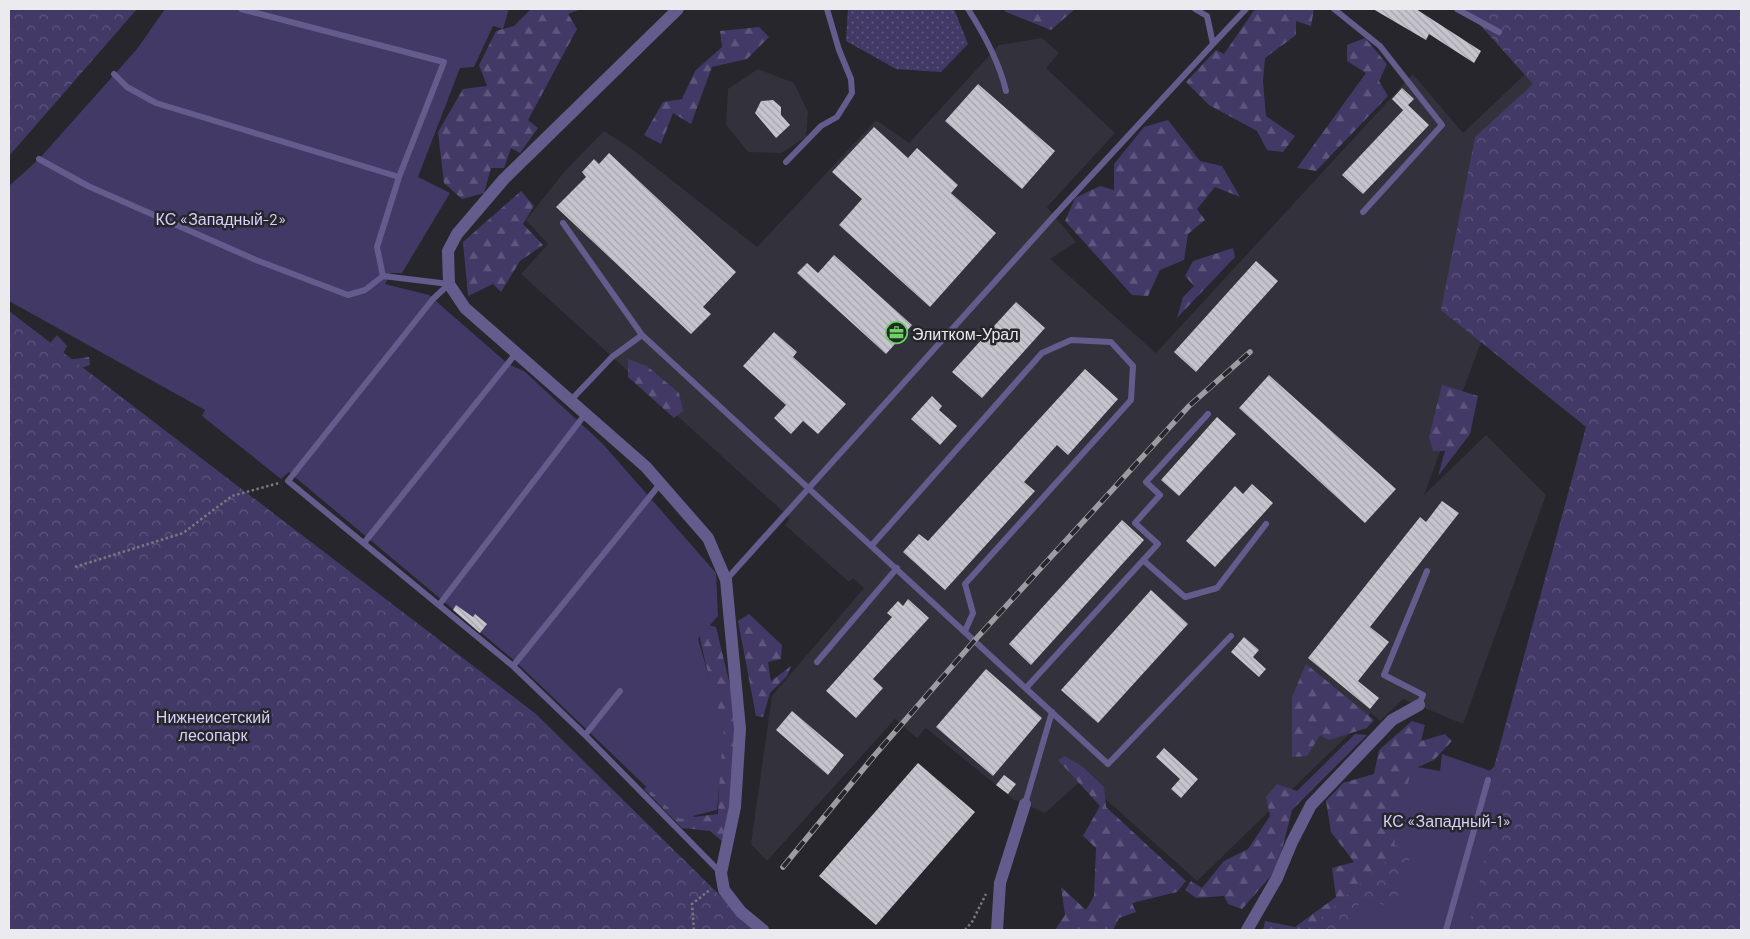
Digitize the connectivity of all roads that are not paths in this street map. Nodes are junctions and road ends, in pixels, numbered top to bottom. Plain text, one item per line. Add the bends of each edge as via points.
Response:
1 (241, 9) edge
2 (678, 9) edge
3 (827, 9) edge
4 (968, 9) edge
5 (1195, 9) edge
6 (1246, 9) edge
7 (1334, 9) edge
8 (1457, 9) edge
9 (1499, 32) dead end
10 (1213, 44) junction
11 (114, 74) dead end
12 (1006, 90) dead end
13 (39, 159) dead end
14 (786, 162) dead end
15 (398, 177) junction
16 (1363, 212) dead end
17 (563, 223) dead end
18 (383, 276) junction
19 (449, 284) junction
20 (642, 335) junction
21 (516, 352) junction
22 (571, 400) junction
23 (586, 413) junction
24 (1208, 414) dead end
25 (660, 484) junction
26 (808, 486) junction
27 (1266, 524) dead end
28 (364, 543) junction
29 (872, 545) junction
30 (1143, 560) junction
31 (897, 568) junction
32 (1427, 572) dead end
33 (726, 580) junction
34 (439, 605) junction
35 (966, 631) junction
36 (1231, 636) dead end
37 (817, 662) dead end
38 (513, 666) junction
39 (1026, 688) junction
40 (620, 691) dead end
41 (1419, 706) joint
42 (1052, 712) junction
43 (585, 735) junction
44 (1488, 780) dead end
45 (1025, 804) joint
46 (721, 877) junction
47 (763, 930) edge
48 (997, 930) edge
49 (1247, 930) edge
50 (1446, 930) edge

1 - 15 lane via 444,62
2 - 19 street via 504,179 457,234 448,251
3 - 14 lane via 851,79 852,93 837,117 822,126
4 - 12 lane via 981,30
5 - 10 lane via 1207,16
6 - 10 lane
7 - 16 lane via 1380,46 1442,125
8 - 9 lane
10 - 26 lane
11 - 15 lane via 128,87 156,102
13 - 18 lane via 97,190 256,260 348,295 365,290
15 - 18 lane via 377,246
17 - 20 lane
18 - 19 lane
19 - 21 street via 465,308
19 - 28 lane via 433,299 288,481
20 - 22 lane via 612,357
20 - 26 lane
21 - 22 street
21 - 28 lane
22 - 23 street
23 - 25 street via 646,467
23 - 34 lane
24 - 30 lane via 1146,482 1160,495 1135,523 1158,544
25 - 33 street via 708,538
25 - 38 lane
26 - 29 lane
26 - 33 lane
27 - 30 lane via 1217,588 1185,597
28 - 34 lane
29 - 31 lane
29 - 35 lane via 1042,353 1071,340 1111,342 1133,366 1131,400 966,584 973,613
30 - 39 lane
31 - 35 lane
31 - 37 lane
32 - 41 lane via 1384,675 1423,695
33 - 46 street via 740,729 734,807
34 - 38 lane
35 - 39 lane
36 - 42 lane via 1108,764
38 - 43 lane
39 - 42 lane
40 - 43 lane
41 - 49 street via 1392,720 1311,806 1277,878
42 - 45 lane
43 - 46 lane
44 - 50 lane
45 - 48 street via 1000,883
46 - 47 street via 724,890 741,912

